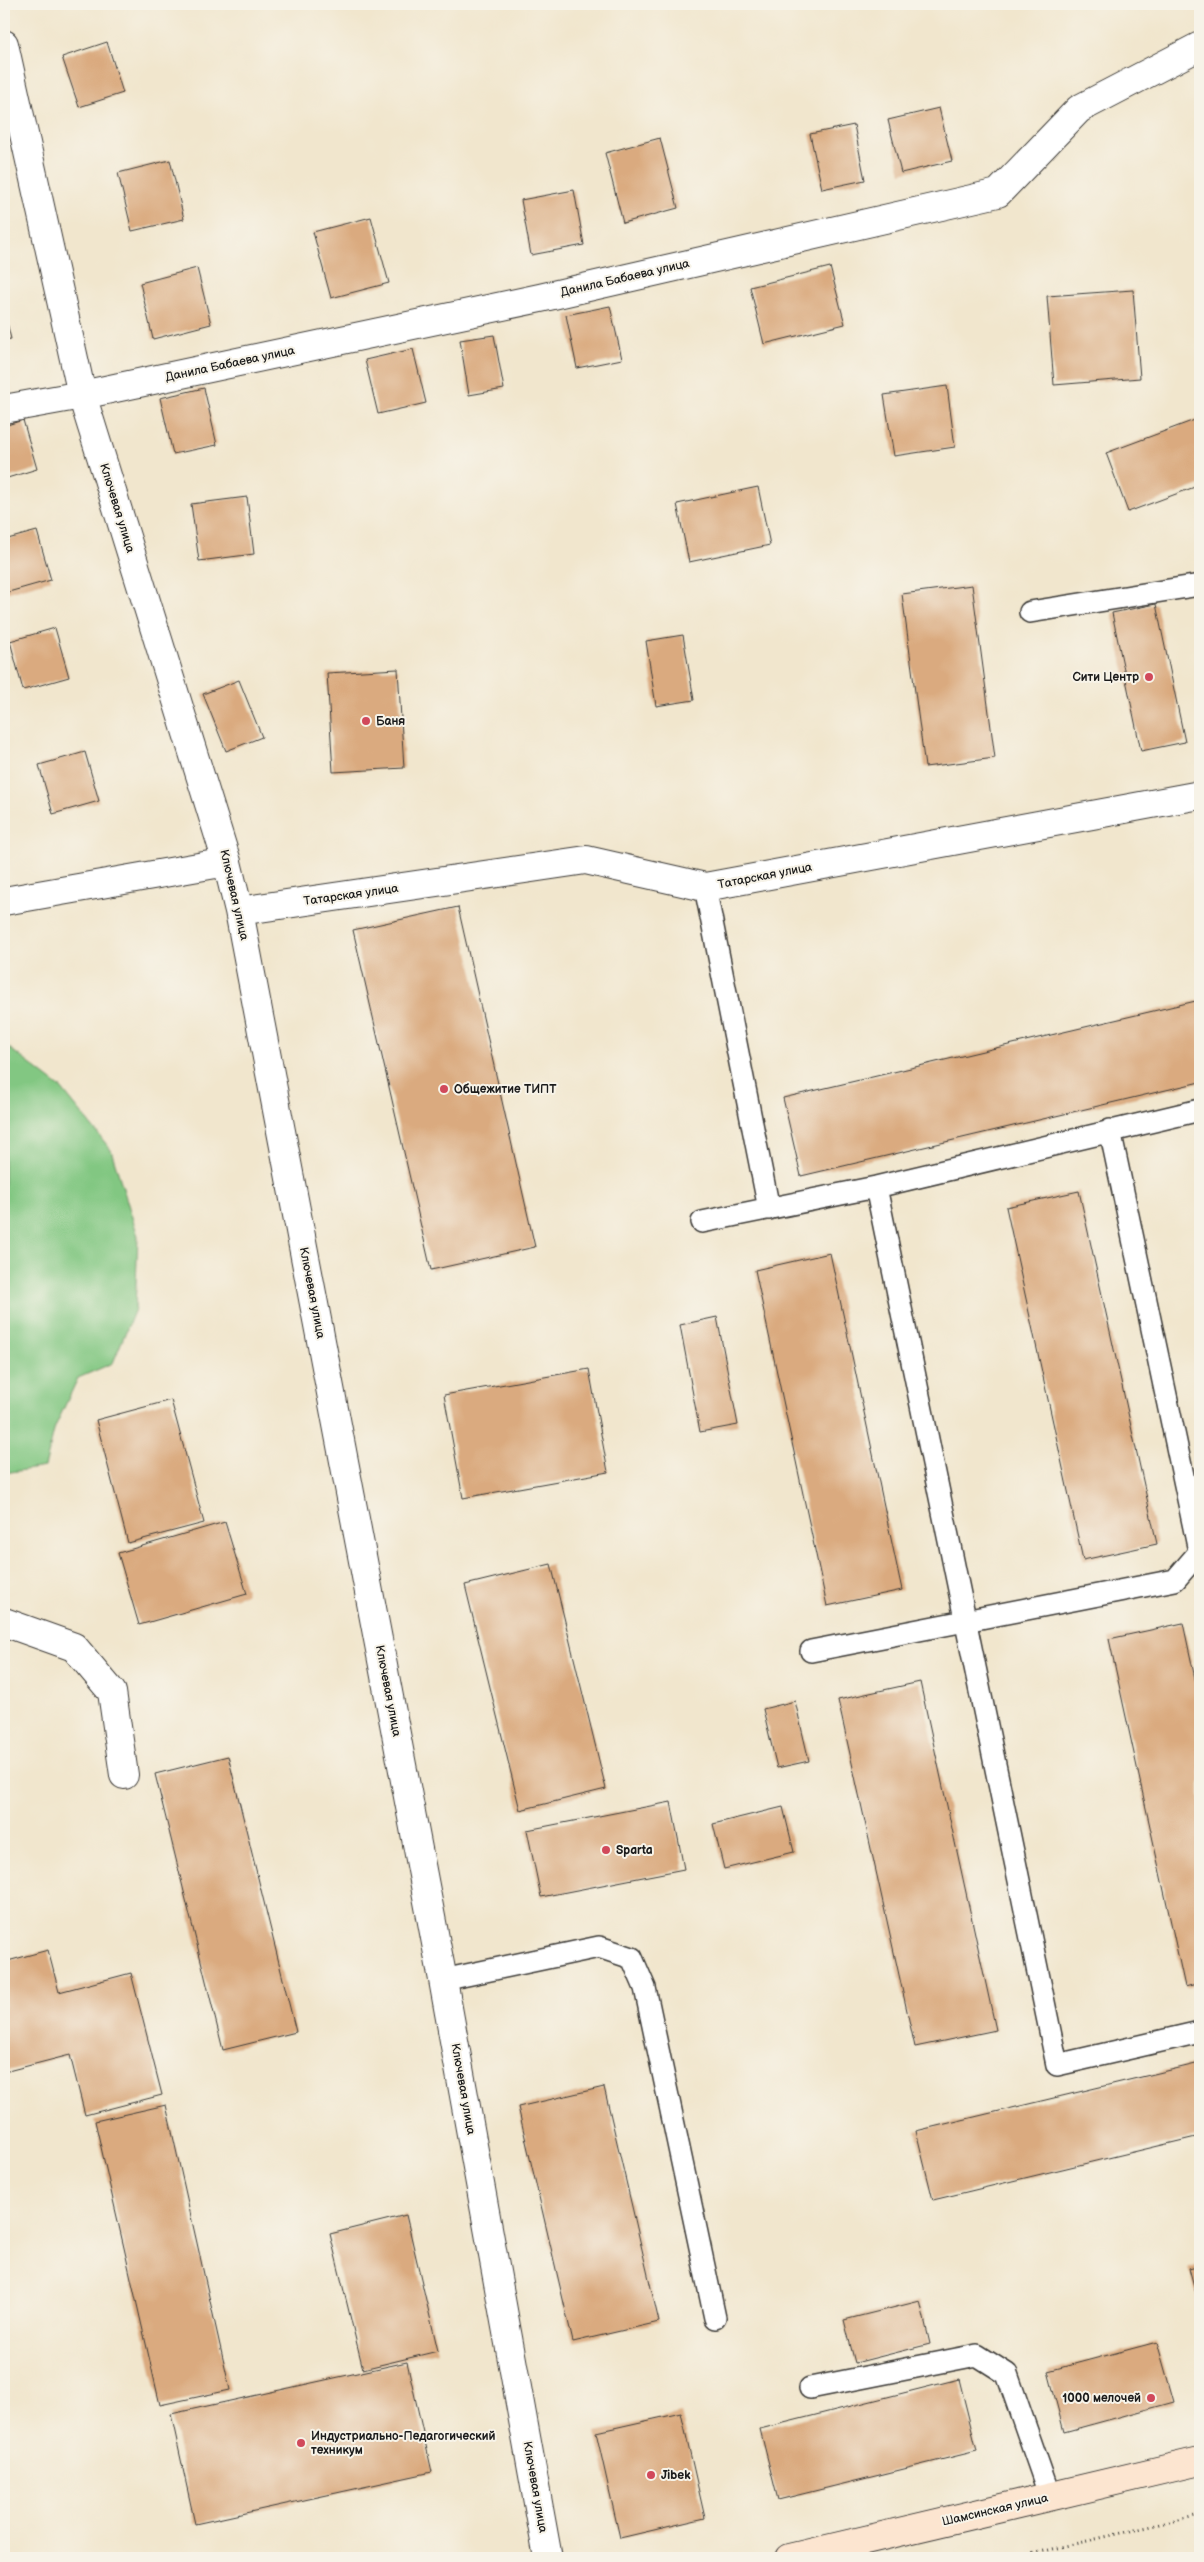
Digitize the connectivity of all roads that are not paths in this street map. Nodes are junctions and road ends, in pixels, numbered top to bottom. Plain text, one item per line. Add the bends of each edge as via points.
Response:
1 (4, 44) edge
2 (1200, 46) edge
3 (82, 395) junction
4 (4, 409) edge
5 (1200, 585) edge
6 (1030, 612) dead end
7 (1200, 795) edge
8 (227, 862) junction
9 (705, 887) junction
10 (4, 902) edge
11 (239, 911) junction
12 (1200, 1110) edge
13 (1110, 1130) junction
14 (876, 1187) junction
15 (769, 1208) junction
16 (702, 1222) dead end
17 (1200, 1553) edge
18 (967, 1621) junction
19 (4, 1622) edge
20 (811, 1651) dead end
21 (124, 1775) dead end
22 (443, 1980) junction
23 (1200, 2032) edge
24 (715, 2318) dead end
25 (810, 2388) dead end
26 (1200, 2461) edge
27 (1050, 2497) junction
28 (548, 2558) edge
29 (789, 2558) edge

1 - 3 street, Ключевая улица
2 - 3 street, Данила Бабаева улица via 1079,108 998,193 540,298
3 - 4 street, Данила Бабаева улица
3 - 8 street, Ключевая улица
5 - 6 lane
7 - 9 street, Татарская улица
8 - 10 street
8 - 11 street, Ключевая улица
9 - 11 street, Татарская улица via 586,860
9 - 15 lane
11 - 22 street, Ключевая улица
12 - 13 lane
13 - 14 lane
13 - 17 lane
14 - 15 lane
14 - 18 lane
15 - 16 lane
17 - 18 lane via 1175,1580
18 - 20 lane
18 - 23 lane via 1057,2065
19 - 21 street via 74,1647 112,1692
22 - 24 lane via 599,1947 632,1958 645,1988
22 - 28 street, Ключевая улица
25 - 27 lane via 977,2355 1007,2374
26 - 27 main road, Шамсинская улица
27 - 29 main road, Шамсинская улица

